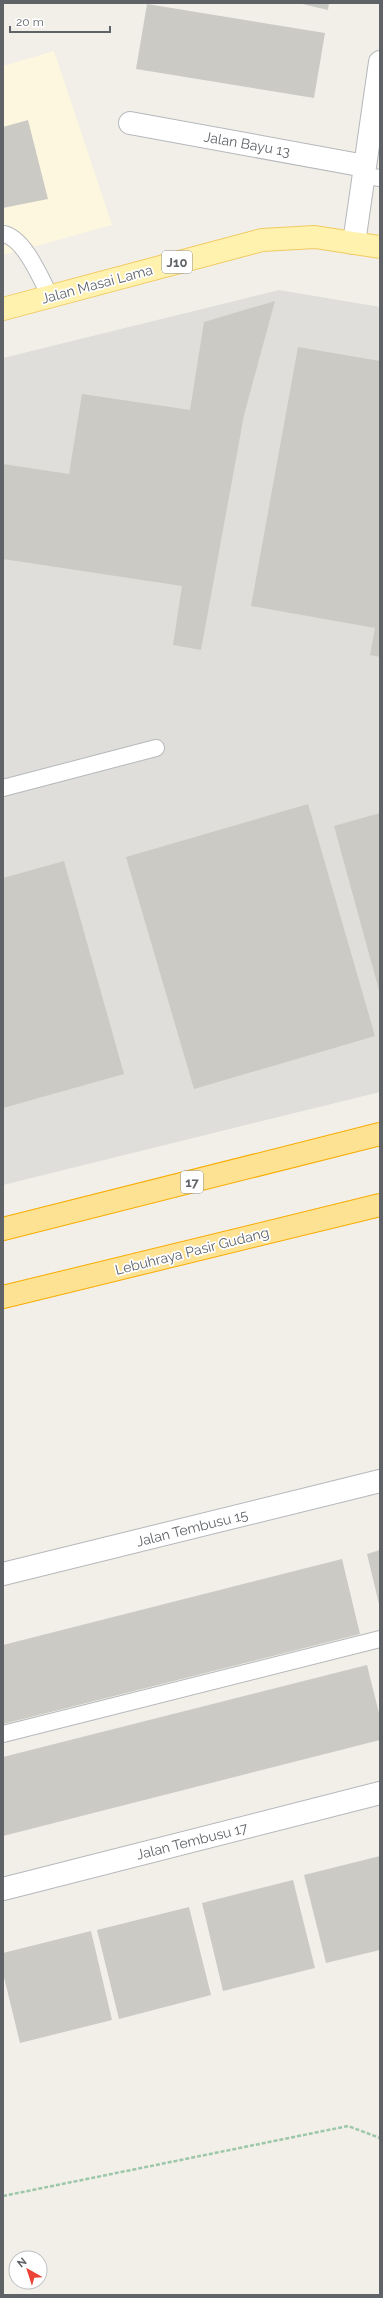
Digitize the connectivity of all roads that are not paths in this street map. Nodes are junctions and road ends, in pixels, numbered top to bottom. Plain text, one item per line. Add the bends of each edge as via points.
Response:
1 (380, 62) edge
2 (130, 123) dead end
3 (370, 173) edge
4 (3, 234) edge
5 (354, 243) junction
6 (380, 247) edge
7 (50, 296) junction
8 (3, 309) edge
9 (156, 748) dead end
10 (3, 788) edge
11 (380, 1134) edge
12 (380, 1205) edge
13 (3, 1230) edge
14 (3, 1297) edge
15 (380, 1481) edge
16 (3, 1574) edge
17 (380, 1638) edge
18 (3, 1734) edge
19 (380, 1793) edge
20 (3, 1889) edge

1 - 3 street
2 - 3 street, Jalan Bayu 13
3 - 5 street
4 - 7 lane via 23,247
5 - 6 main road, Jalan Masai Lama / J10
5 - 7 main road, Jalan Masai Lama / J10 via 315,237 262,240
7 - 8 main road, Jalan Masai Lama / J10
9 - 10 lane
11 - 13 highway, 17
12 - 14 highway, Lebuhraya Pasir Gudang
15 - 16 street, Jalan Tembusu 15
17 - 18 lane
19 - 20 street, Jalan Tembusu 17

